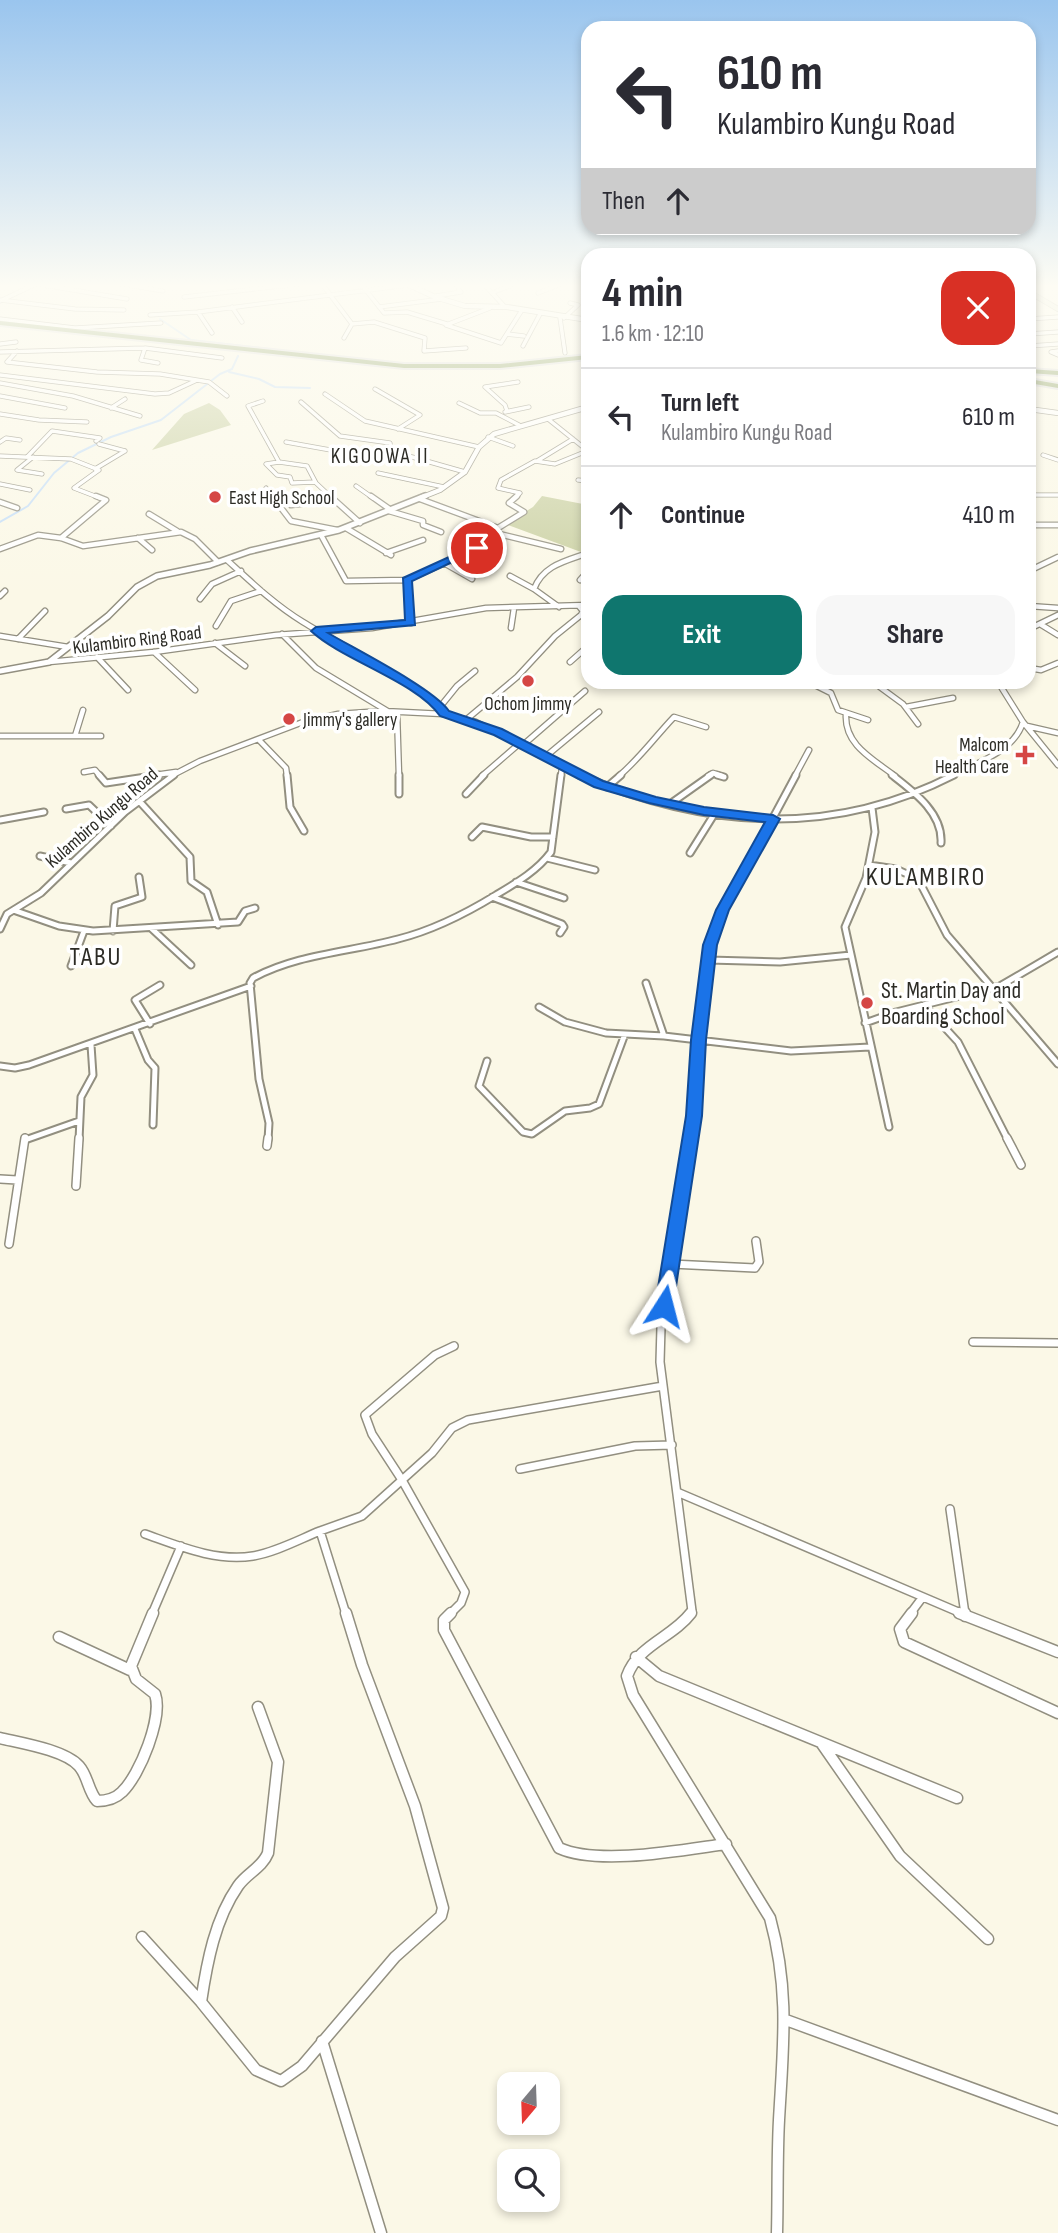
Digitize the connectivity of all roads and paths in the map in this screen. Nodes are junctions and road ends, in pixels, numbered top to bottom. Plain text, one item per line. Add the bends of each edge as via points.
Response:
1 (29, 388) edge
2 (108, 388) edge
3 (179, 388) edge
4 (217, 388) edge
5 (485, 388) edge
6 (375, 389) dead end
7 (325, 394) dead end
8 (0, 396) edge
9 (227, 396) dead end
10 (125, 399) dead end
11 (263, 401) dead end
12 (301, 402) dead end
13 (458, 403) dead end
14 (529, 407) dead end
15 (65, 408) dead end
16 (111, 408) junction
17 (581, 409) edge
18 (1036, 410) edge
19 (507, 411) junction
20 (496, 413) junction
21 (1058, 413) edge
22 (0, 414) edge
23 (140, 416) dead end
24 (548, 419) junction
25 (87, 422) dead end
26 (519, 425) junction
27 (398, 429) junction
28 (488, 437) junction
29 (573, 439) junction
30 (20, 440) dead end
31 (0, 442) edge
32 (286, 442) dead end
33 (581, 445) edge
34 (513, 446) dead end
35 (479, 447) junction
36 (391, 450) junction
37 (581, 454) edge
38 (1043, 455) dead end
39 (0, 456) edge
40 (27, 457) junction
41 (33, 457) junction
42 (1058, 460) edge
43 (537, 461) junction
44 (279, 462) junction
45 (95, 469) junction
46 (465, 472) junction
47 (378, 473) dead end
48 (41, 474) dead end
49 (578, 480) dead end
50 (581, 480) edge
51 (315, 482) junction
52 (0, 484) edge
53 (356, 486) dead end
54 (444, 487) junction
55 (266, 488) dead end
56 (30, 490) dead end
57 (1036, 495) edge
58 (1058, 495) edge
59 (420, 499) junction
60 (332, 500) junction
61 (0, 502) edge
62 (291, 505) dead end
63 (17, 508) dead end
64 (390, 511) junction
65 (149, 514) dead end
66 (360, 523) junction
67 (1036, 525) edge
68 (1058, 525) edge
69 (498, 527) junction
70 (346, 528) junction
71 (339, 530) junction
72 (179, 532) junction
73 (441, 532) dead end
74 (495, 533) junction
75 (321, 535) junction
76 (61, 538) junction
77 (138, 538) junction
78 (424, 540) dead end
79 (0, 549) edge
80 (561, 549) dead end
81 (152, 550) dead end
82 (581, 555) edge
83 (1058, 557) edge
84 (227, 560) junction
85 (218, 562) junction
86 (444, 564) junction
87 (1036, 568) edge
88 (241, 571) junction
89 (510, 576) dead end
90 (472, 579) dead end
91 (407, 580) junction
92 (534, 589) junction
93 (5, 591) dead end
94 (261, 591) junction
95 (0, 596) edge
96 (200, 599) dead end
97 (579, 606) joint
98 (1036, 606) edge
99 (561, 607) junction
100 (514, 608) junction
101 (581, 608) edge
102 (1058, 608) edge
103 (45, 611) dead end
104 (581, 615) edge
105 (1058, 615) edge
106 (411, 623) junction
107 (1040, 624) junction
108 (216, 626) dead end
109 (1036, 626) edge
110 (511, 628) dead end
111 (316, 631) junction
112 (282, 634) junction
113 (1058, 635) edge
114 (0, 636) edge
115 (18, 639) junction
116 (215, 643) junction
117 (68, 647) junction
118 (154, 652) junction
119 (581, 652) edge
120 (97, 657) junction
121 (49, 662) junction
122 (570, 662) dead end
123 (1058, 663) edge
124 (245, 666) dead end
125 (1036, 669) edge
126 (0, 671) edge
127 (475, 671) dead end
128 (823, 689) edge
129 (882, 689) edge
130 (1002, 689) edge
131 (128, 690) dead end
132 (195, 690) dead end
133 (586, 691) dead end
134 (953, 698) dead end
135 (440, 707) junction
136 (906, 707) junction
137 (83, 710) dead end
138 (389, 712) junction
139 (397, 712) junction
140 (599, 712) dead end
141 (444, 714) junction
142 (846, 714) junction
143 (467, 719) junction
144 (867, 720) dead end
145 (918, 724) dead end
146 (1025, 724) junction
147 (706, 727) dead end
148 (1058, 733) edge
149 (0, 736) edge
150 (75, 736) junction
151 (101, 736) dead end
152 (258, 740) junction
153 (522, 743) junction
154 (809, 750) dead end
155 (545, 757) junction
156 (1058, 765) edge
157 (562, 767) junction
158 (84, 772) dead end
159 (178, 772) junction
160 (724, 777) dead end
161 (607, 787) junction
162 (914, 792) junction
163 (399, 794) dead end
164 (466, 794) dead end
165 (140, 802) junction
166 (670, 804) junction
167 (872, 808) junction
168 (65, 809) dead end
169 (44, 812) dead end
170 (715, 813) junction
171 (773, 819) junction
172 (0, 820) edge
173 (111, 826) junction
174 (304, 831) dead end
175 (472, 837) dead end
176 (553, 837) junction
177 (941, 844) dead end
178 (690, 853) dead end
179 (40, 856) dead end
180 (547, 858) junction
181 (71, 863) junction
182 (869, 865) junction
183 (595, 870) dead end
184 (139, 877) dead end
185 (516, 882) junction
186 (492, 897) junction
187 (564, 898) dead end
188 (255, 908) dead end
189 (16, 911) junction
190 (3, 913) edge
191 (218, 925) junction
192 (0, 929) edge
193 (152, 929) junction
194 (84, 931) junction
195 (113, 931) junction
196 (560, 933) dead end
197 (1058, 952) edge
198 (851, 955) junction
199 (709, 960) junction
200 (191, 965) dead end
201 (71, 966) dead end
202 (646, 983) dead end
203 (160, 985) dead end
204 (251, 986) junction
205 (992, 989) junction
206 (923, 1006) junction
207 (539, 1007) dead end
208 (865, 1023) junction
209 (150, 1024) junction
210 (135, 1029) junction
211 (625, 1034) junction
212 (663, 1036) junction
213 (698, 1040) junction
214 (91, 1045) junction
215 (870, 1047) junction
216 (487, 1061) dead end
217 (1058, 1063) edge
218 (0, 1066) edge
219 (79, 1121) junction
220 (153, 1125) dead end
221 (889, 1127) dead end
222 (267, 1146) dead end
223 (1021, 1166) dead end
224 (0, 1179) edge
225 (17, 1180) junction
226 (76, 1186) dead end
227 (757, 1241) dead end
228 (9, 1244) dead end
229 (671, 1264) junction
230 (973, 1342) dead end
231 (1058, 1343) edge
232 (454, 1346) dead end
233 (663, 1387) junction
234 (672, 1445) junction
235 (520, 1469) dead end
236 (402, 1480) junction
237 (677, 1492) junction
238 (950, 1509) dead end
239 (320, 1531) junction
240 (145, 1534) dead end
241 (181, 1546) junction
242 (922, 1598) junction
243 (965, 1616) junction
244 (59, 1637) dead end
245 (1058, 1652) edge
246 (636, 1657) junction
247 (130, 1670) junction
248 (258, 1707) dead end
249 (1058, 1713) edge
250 (0, 1738) edge
251 (820, 1742) junction
252 (957, 1798) dead end
253 (726, 1844) junction
254 (142, 1937) dead end
255 (988, 1939) dead end
256 (201, 2001) junction
257 (786, 2020) junction
258 (322, 2040) junction
259 (1058, 2120) edge
260 (381, 2233) edge
261 (777, 2233) edge

1 - 16 street
2 - 3 street via 155,394
4 - 9 street
5 - 19 street
6 - 27 street via 420,415
7 - 27 street via 361,419
8 - 15 street
10 - 16 street
11 - 44 street via 248,406
12 - 36 street via 340,436 390,443
13 - 20 street
14 - 19 street
16 - 23 street
17 - 24 street, Kulambiro Ring Road
18 - 21 street
19 - 20 street
20 - 26 street
22 - 25 street
24 - 26 street, Kulambiro Ring Road
24 - 29 street
26 - 28 street, Kulambiro Ring Road
27 - 35 street
28 - 34 street
28 - 35 street, Kulambiro Ring Road
29 - 33 street
29 - 43 street
30 - 31 street
32 - 36 street via 375,458
35 - 46 street, Kulambiro Ring Road
36 - 46 street
37 - 43 street via 555,464
38 - 42 street
39 - 40 street
40 - 41 street
40 - 45 street via 52,431 100,438 98,442 125,451
41 - 45 street via 71,459
41 - 48 street via 17,470
43 - 69 street via 497,484 499,489 520,494 509,503 524,511
44 - 51 street via 307,466
44 - 51 street via 267,465 277,475 290,477 292,483
45 - 76 street via 99,471 74,489 106,500
46 - 54 street, Kulambiro Ring Road
47 - 54 street
49 - 50 street
51 - 60 street
52 - 56 street
53 - 64 street
54 - 59 street, Kulambiro Ring Road
55 - 71 street via 291,521
57 - 58 street
59 - 64 street, Kulambiro Ring Road
59 - 69 street
60 - 62 street
60 - 66 street
61 - 63 street
64 - 66 street, Kulambiro Ring Road
64 - 73 street via 418,518
65 - 72 street
66 - 70 street, Kulambiro Ring Road
67 - 68 street
69 - 74 street
70 - 71 street, Kulambiro Ring Road
70 - 78 street via 388,554
71 - 75 street, Kulambiro Ring Road
72 - 77 street
72 - 85 street via 195,539
74 - 80 street
74 - 86 street
75 - 84 street, Kulambiro Ring Road
75 - 91 street via 345,580
76 - 77 street via 83,546
76 - 79 street via 37,536
77 - 81 street
82 - 92 street via 543,570
83 - 87 street
84 - 85 street, Kulambiro Ring Road
84 - 88 street
85 - 117 street, Kulambiro Ring Road via 148,580
86 - 90 street
86 - 91 street
88 - 94 street
88 - 96 street via 213,583
89 - 92 street
91 - 106 street
92 - 99 street
93 - 95 street
94 - 108 street via 231,601
94 - 111 street
97 - 99 street, Kulambiro Ring Road
97 - 101 street
98 - 102 street
99 - 100 street, Kulambiro Ring Road
100 - 106 street, Kulambiro Ring Road via 486,608
100 - 110 street
103 - 115 street
104 - 143 street
105 - 107 street
106 - 111 street, Kulambiro Ring Road
107 - 109 street
107 - 113 street
111 - 112 street, Kulambiro Ring Road
111 - 135 street
112 - 116 street, Kulambiro Ring Road
112 - 138 street via 318,669
114 - 115 street
115 - 117 street
116 - 118 street, Kulambiro Ring Road
116 - 124 street
117 - 121 street, Kulambiro Ring Road
118 - 120 street, Kulambiro Ring Road
118 - 132 street
119 - 122 street
120 - 121 street, Kulambiro Ring Road
120 - 131 street
121 - 126 street
123 - 125 street
127 - 135 street
128 - 142 street
129 - 136 street
130 - 146 street
133 - 153 street
134 - 136 street
135 - 141 street
136 - 145 street
137 - 150 street
138 - 139 street, Kulambiro Kungu Road
138 - 152 street, Kulambiro Kungu Road via 323,717
139 - 141 street, Kulambiro Kungu Road
139 - 163 street
140 - 155 street
141 - 143 street, Kulambiro Kungu Road
142 - 144 street
142 - 162 street via 845,727 852,742
143 - 153 street, Kulambiro Kungu Road
146 - 148 street
146 - 156 street
146 - 162 street, Kulambiro Kungu Road via 1009,744
147 - 161 street via 672,718 642,757
149 - 150 street
150 - 151 street
152 - 159 street, Kulambiro Kungu Road
152 - 174 street via 286,768 290,807
153 - 155 street, Kulambiro Kungu Road
153 - 164 street
154 - 171 street
155 - 157 street, Kulambiro Kungu Road
157 - 161 street, Kulambiro Kungu Road
157 - 176 street
158 - 159 street via 95,770 106,783
159 - 165 street, Kulambiro Kungu Road
160 - 166 street via 713,773
161 - 166 street, Kulambiro Kungu Road
162 - 167 street, Kulambiro Kungu Road
162 - 177 street via 941,824
165 - 173 street, Kulambiro Kungu Road
165 - 191 street via 190,858 191,881 207,892
166 - 170 street, Kulambiro Kungu Road
167 - 171 street, Kulambiro Kungu Road via 824,817
167 - 182 street via 875,832
168 - 173 street via 89,805
169 - 172 street
170 - 171 street, Kulambiro Kungu Road
170 - 178 street
171 - 199 street via 715,926
173 - 181 street, Kulambiro Kungu Road
175 - 176 street via 482,827
176 - 180 street
179 - 181 street
180 - 183 street
180 - 185 street
181 - 189 street, Kulambiro Kungu Road
182 - 198 street via 845,924
182 - 205 street via 896,869 918,879 947,935
184 - 195 street via 142,897 115,906
185 - 186 street
185 - 187 street
186 - 196 street via 562,924
186 - 204 street via 444,926 286,965 255,976
188 - 191 street via 245,911 238,922
189 - 190 street, Kulambiro Kungu Road
189 - 194 street
190 - 192 street, Kulambiro Kungu Road
191 - 193 street
193 - 195 street
193 - 200 street
194 - 195 street
194 - 201 street
197 - 205 street
198 - 199 street via 799,963
198 - 208 street
199 - 213 street
202 - 212 street
203 - 209 street via 135,1000
204 - 209 street
204 - 222 street via 258,1079 270,1123
205 - 206 street
205 - 217 street
206 - 208 street
206 - 223 street via 958,1042
207 - 211 street via 574,1025
208 - 215 street
209 - 210 street
210 - 214 street
210 - 220 street via 155,1068
211 - 212 street
211 - 216 street via 599,1104 565,1111 532,1134 525,1133 479,1086
212 - 213 street
213 - 215 street via 791,1051
213 - 229 street via 694,1116
214 - 218 street via 29,1065
214 - 219 street via 93,1075 81,1097
215 - 221 street
219 - 225 street via 26,1136
219 - 226 street
224 - 225 street
225 - 228 street
227 - 229 street via 759,1262 755,1268
229 - 233 street via 661,1328
230 - 231 street
232 - 236 street via 435,1355 365,1415
233 - 234 street
233 - 236 street via 468,1420 452,1428
234 - 235 street via 635,1446
234 - 237 street
236 - 239 street via 362,1516
236 - 253 street via 465,1592 461,1604 444,1620 444,1630 559,1848 569,1855 601,1855
237 - 242 street
237 - 246 street via 692,1611 686,1622
238 - 243 street
239 - 241 street via 253,1556
239 - 258 street via 362,1665 415,1807 443,1908 441,1916 402,1950
240 - 241 street
241 - 247 street
242 - 243 street
242 - 249 street via 900,1629 904,1642
243 - 245 street
244 - 247 street
246 - 251 street via 659,1676
246 - 253 street via 627,1676 629,1686
247 - 250 street via 156,1696 160,1711 130,1783 116,1797 101,1802 95,1799 72,1759
248 - 256 street via 278,1762 268,1853 227,1904 210,1953
251 - 252 street
251 - 255 street via 900,1856
253 - 257 street via 770,1919 779,1950
254 - 256 street
256 - 258 street via 256,2070 270,2078 281,2081 291,2075
257 - 259 street
257 - 261 street
258 - 260 street

